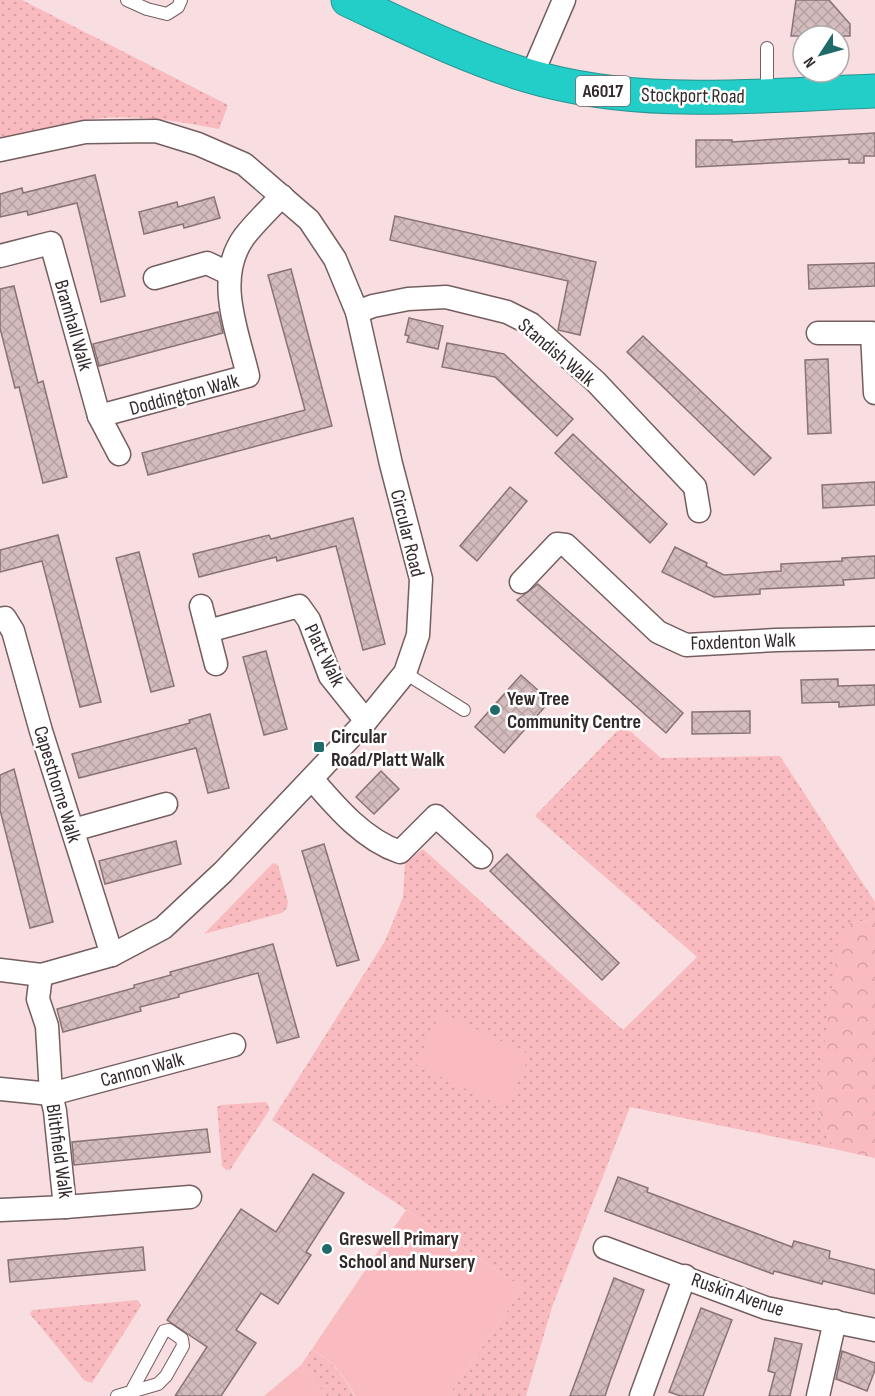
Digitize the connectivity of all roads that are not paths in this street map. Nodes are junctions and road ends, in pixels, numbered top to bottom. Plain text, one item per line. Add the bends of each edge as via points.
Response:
1 (127, 0) edge
2 (181, 0) edge
3 (348, 0) edge
4 (564, 0) edge
5 (766, 48) dead end
6 (531, 77) junction
7 (875, 92) edge
8 (767, 95) junction
9 (0, 150) edge
10 (282, 196) junction
11 (0, 256) edge
12 (228, 273) junction
13 (155, 278) dead end
14 (357, 312) junction
15 (818, 333) dead end
16 (875, 393) edge
17 (99, 416) junction
18 (119, 454) dead end
19 (699, 511) dead end
20 (521, 582) dead end
21 (201, 606) dead end
22 (0, 619) edge
23 (208, 631) junction
24 (875, 638) edge
25 (216, 664) dead end
26 (405, 673) junction
27 (464, 710) dead end
28 (366, 721) junction
29 (312, 779) junction
30 (166, 804) dead end
31 (73, 830) junction
32 (481, 857) dead end
33 (112, 955) junction
34 (0, 970) edge
35 (41, 975) junction
36 (234, 1045) dead end
37 (0, 1089) edge
38 (51, 1094) junction
39 (190, 1197) dead end
40 (65, 1207) junction
41 (1, 1210) edge
42 (605, 1248) dead end
43 (685, 1276) junction
44 (835, 1322) junction
45 (875, 1330) edge
46 (132, 1390) junction
47 (117, 1396) edge
48 (641, 1396) edge
49 (818, 1396) edge

1 - 2 lane via 167,14
3 - 6 highway, Stockport Road / A6017 via 432,40
4 - 6 street
5 - 8 lane
6 - 8 highway, Stockport Road / A6017 via 651,97
7 - 8 highway, Stockport Road / A6017
9 - 10 street, Circular Road via 85,132 156,131 244,164
10 - 12 street, Doddington Walk via 243,239
10 - 14 street, Circular Road via 309,220 335,259
11 - 17 street, Bramhall Walk via 51,243
12 - 13 street via 207,263
12 - 17 street, Doddington Walk via 228,292 248,376
14 - 19 street, Standish Walk via 408,299 446,297 507,312 531,324 596,382 695,487
14 - 26 street, Circular Road via 421,579 418,634
15 - 16 street via 872,333
17 - 18 street, Bramhall Walk
20 - 24 street, Foxdenton Walk via 557,544 566,545 658,632 686,645
21 - 23 street
22 - 31 street, Capesthorne Walk via 5,618 13,631
23 - 25 street
23 - 28 street, Platt Walk via 299,606 309,620 330,676
26 - 27 lane
26 - 28 street, Circular Road
28 - 29 street, Circular Road
29 - 32 street via 365,833 386,847 400,852 436,816
29 - 33 street, Circular Road via 163,928
30 - 31 street
31 - 33 street, Capesthorne Walk
33 - 35 street, Circular Road
34 - 35 street, Circular Road
35 - 38 street, Blithfield Walk via 38,999 47,1026
36 - 38 street, Cannon Walk
37 - 38 street
38 - 40 street, Blithfield Walk
39 - 40 street, Blithfield Walk
40 - 41 street
42 - 43 street, Ruskin Avenue
43 - 44 street, Ruskin Avenue via 766,1308
43 - 48 street
44 - 45 street, Ruskin Avenue
44 - 49 street
46 - 46 lane via 158,1384 166,1376 183,1346 182,1339 169,1330 161,1334
46 - 47 lane

